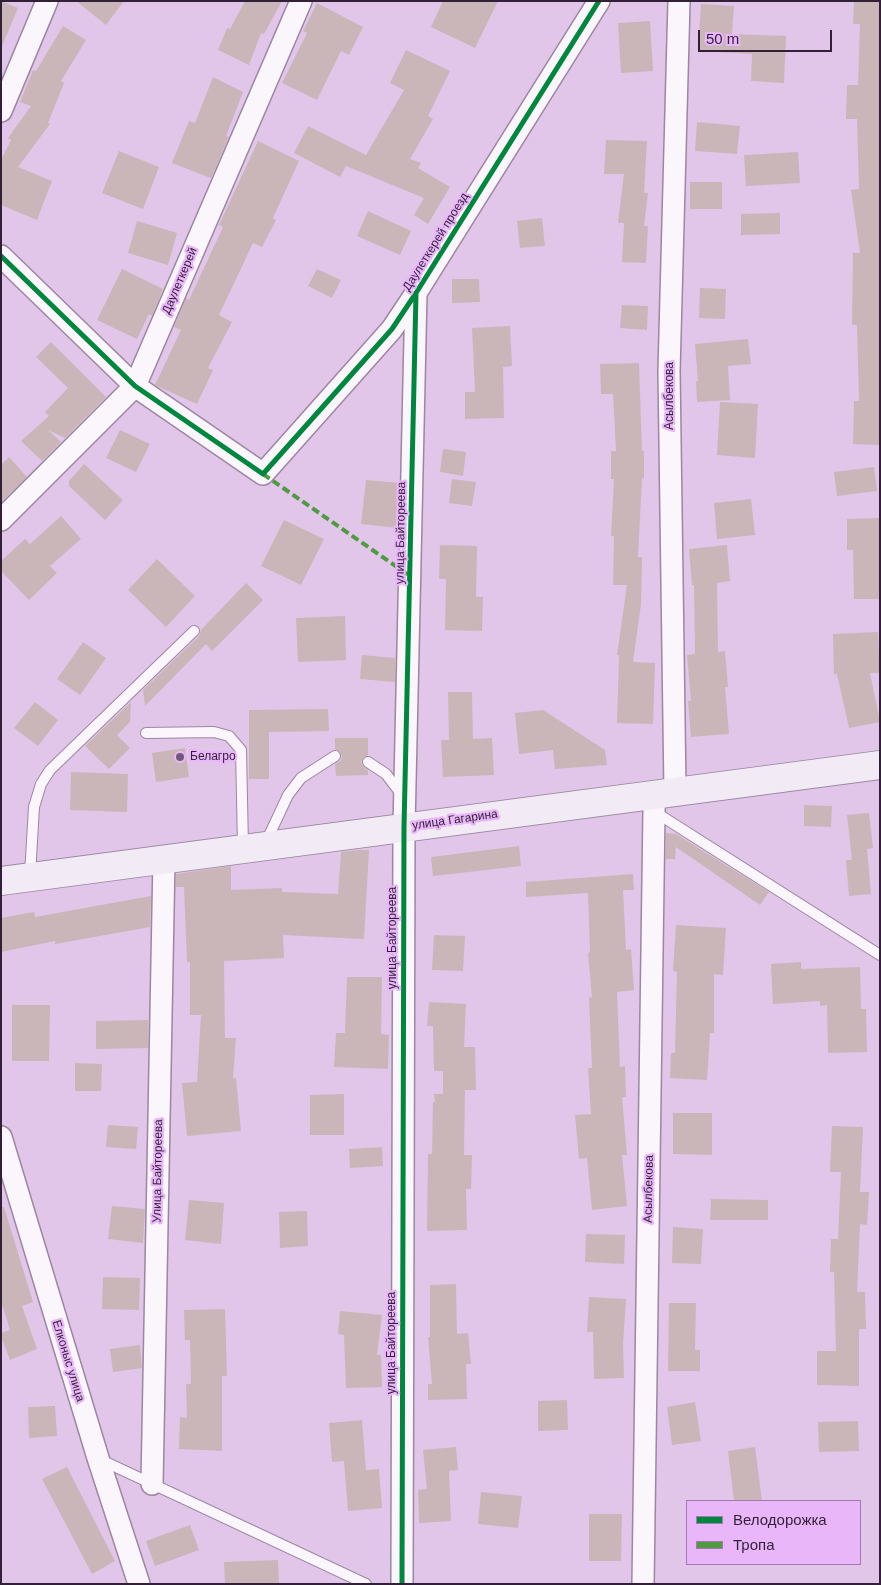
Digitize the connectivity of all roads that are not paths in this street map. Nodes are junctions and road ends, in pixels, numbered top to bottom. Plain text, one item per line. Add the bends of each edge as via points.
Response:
1 (47, 1) edge
2 (301, 1) edge
3 (600, 1) edge
4 (679, 1) edge
5 (1, 111) edge
6 (1, 256) edge
7 (416, 293) junction
8 (135, 386) junction
9 (1, 520) edge
10 (194, 631) dead end
11 (146, 733) dead end
12 (335, 756) dead end
13 (368, 762) dead end
14 (880, 765) edge
15 (404, 798) junction
16 (661, 799) junction
17 (404, 827) junction
18 (254, 847) junction
19 (164, 859) junction
20 (30, 877) junction
21 (1, 880) edge
22 (880, 955) edge
23 (1, 1137) edge
24 (98, 1458) junction
25 (152, 1484) junction
26 (139, 1584) edge
27 (366, 1584) edge
28 (402, 1584) edge
29 (643, 1584) edge

1 - 5 street
2 - 8 street, Даулеткерей
3 - 7 street, Даулеткерей проезд
4 - 16 street, Асылбекова
6 - 8 street
7 - 8 street, Даулеткерей проезд via 392,329 263,474
7 - 15 street, улица Байтореева
8 - 9 street, Даулеткерей
10 - 20 lane via 50,770 41,784 34,807
11 - 18 lane via 214,732 228,736 241,750
12 - 18 lane via 301,778
13 - 15 lane via 386,774
14 - 16 main road, улица Гагарина
15 - 17 street, улица Байтореева
16 - 17 main road, улица Гагарина
16 - 22 lane
16 - 29 street, Асылбекова
17 - 18 main road, улица Гагарина
17 - 28 street, улица Байтореева
18 - 19 main road, улица Гагарина
19 - 20 main road, улица Гагарина
19 - 25 street, Улица Байтореева
20 - 21 main road, улица Гагарина
23 - 24 street, Елконыс улица
24 - 25 lane
24 - 26 street, Елконыс улица
25 - 27 lane

